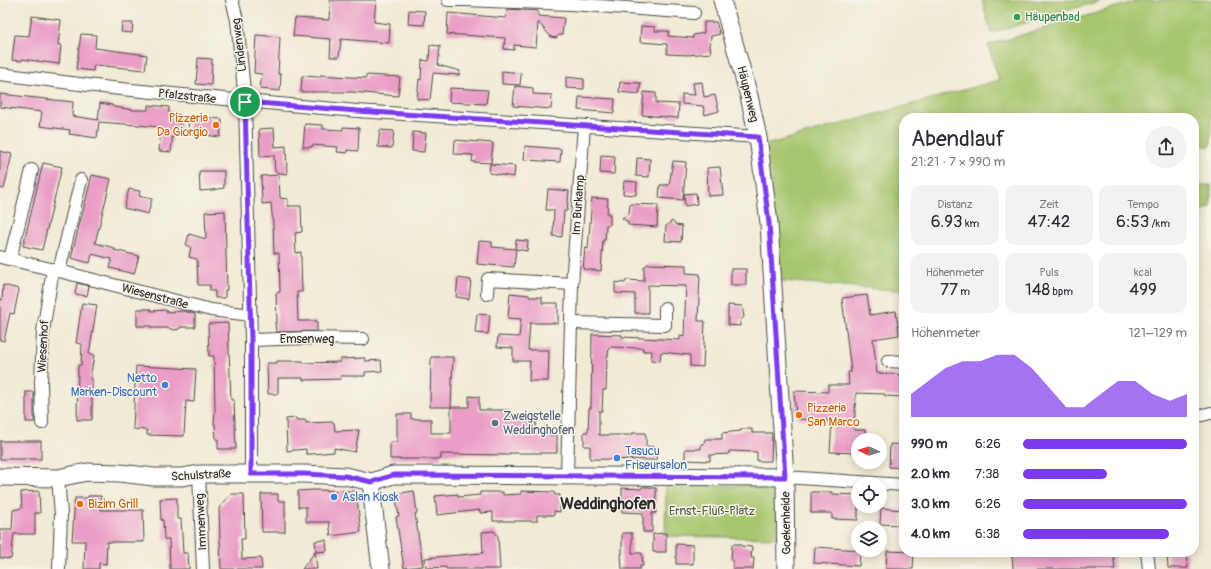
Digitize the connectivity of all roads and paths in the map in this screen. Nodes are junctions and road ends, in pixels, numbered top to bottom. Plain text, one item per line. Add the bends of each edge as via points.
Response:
1 (232, 0) edge
2 (448, 0) edge
3 (465, 0) edge
4 (722, 0) edge
5 (513, 1) edge
6 (571, 2) edge
7 (630, 4) edge
8 (694, 13) dead end
9 (0, 74) edge
10 (245, 102) junction
11 (584, 126) junction
12 (758, 137) junction
13 (32, 170) dead end
14 (81, 180) dead end
15 (5, 258) edge
16 (56, 270) junction
17 (572, 284) junction
18 (487, 294) dead end
19 (665, 308) dead end
20 (251, 315) junction
21 (571, 323) junction
22 (363, 339) dead end
23 (251, 340) junction
24 (888, 361) dead end
25 (899, 362) edge
26 (1211, 413) edge
27 (1199, 416) edge
28 (42, 423) dead end
29 (199, 474) junction
30 (251, 474) junction
31 (567, 476) junction
32 (0, 477) edge
33 (785, 477) junction
34 (58, 478) junction
35 (372, 482) junction
36 (899, 485) edge
37 (1148, 557) edge
38 (59, 569) edge
39 (203, 569) edge
40 (381, 569) edge
41 (786, 569) edge
42 (1149, 569) edge

1 - 10 street, Lindenweg via 237,20
2 - 3 street
3 - 5 street
4 - 12 street, Häupenweg via 750,96
5 - 6 street
6 - 7 street
7 - 8 street
9 - 10 street, Pfalzstraße
10 - 11 street, Pfalzstraße
10 - 20 street, Lindenweg
11 - 12 street, Pfalzstraße
11 - 17 street, Im Burkamp
12 - 33 street, Häupenweg via 769,223
13 - 15 street, Wiesenstraße
14 - 16 street
15 - 16 street, Wiesenstraße
16 - 20 street, Wiesenstraße via 211,310
16 - 28 street, Wiesenhof via 43,331
17 - 18 street via 488,279
17 - 21 street, Im Burkamp
19 - 21 street via 665,325
20 - 23 street, Lindenweg
21 - 31 street, Im Burkamp
22 - 23 street, Emsenweg
23 - 30 street, Lindenweg
24 - 25 street
26 - 27 street
29 - 30 street, Schulstraße
29 - 34 street, Schulstraße via 154,477 87,472
29 - 39 street, Immenweg
30 - 35 street, Schulstraße via 345,476
31 - 33 street
31 - 35 street via 393,475
32 - 34 street, Schulstraße
33 - 36 street
33 - 41 street, Goekenheide
34 - 38 street via 61,514
35 - 40 street
37 - 42 street

